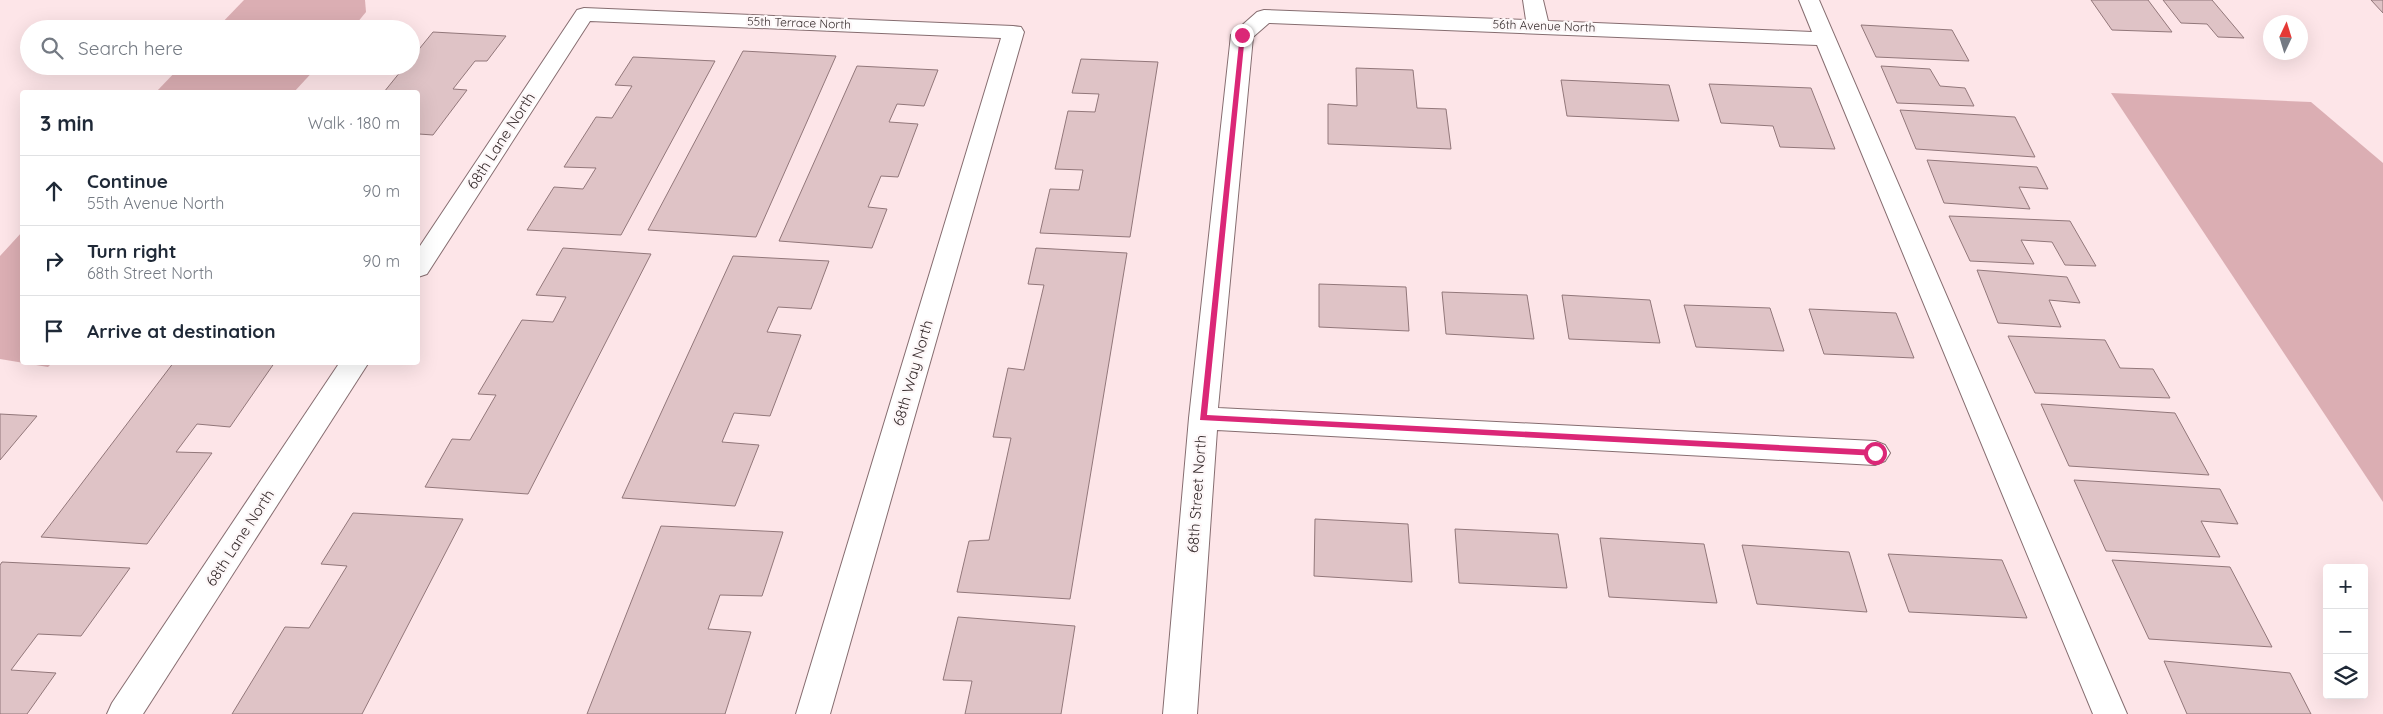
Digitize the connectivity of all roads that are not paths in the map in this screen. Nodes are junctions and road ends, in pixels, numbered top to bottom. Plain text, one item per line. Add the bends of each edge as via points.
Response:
1 (1533, 0) edge
2 (1809, 0) edge
3 (1264, 8) edge
4 (584, 14) joint
5 (1538, 26) junction
6 (1013, 32) joint
7 (1824, 39) junction
8 (420, 265) edge
9 (353, 365) edge
10 (1203, 418) junction
11 (1875, 453) dead end
12 (124, 714) edge
13 (813, 714) edge
14 (1180, 714) edge
15 (2110, 714) edge

1 - 5 street
2 - 7 street
3 - 5 street, 56th Avenue North
3 - 10 street, 68th Street North via 1242,35
4 - 6 street, 55th Terrace North
4 - 8 street, 68th Lane North
5 - 7 street, 56th Avenue North
6 - 13 street, 68th Way North
7 - 15 street
9 - 12 street, 68th Lane North
10 - 11 street
10 - 14 street, 68th Street North

